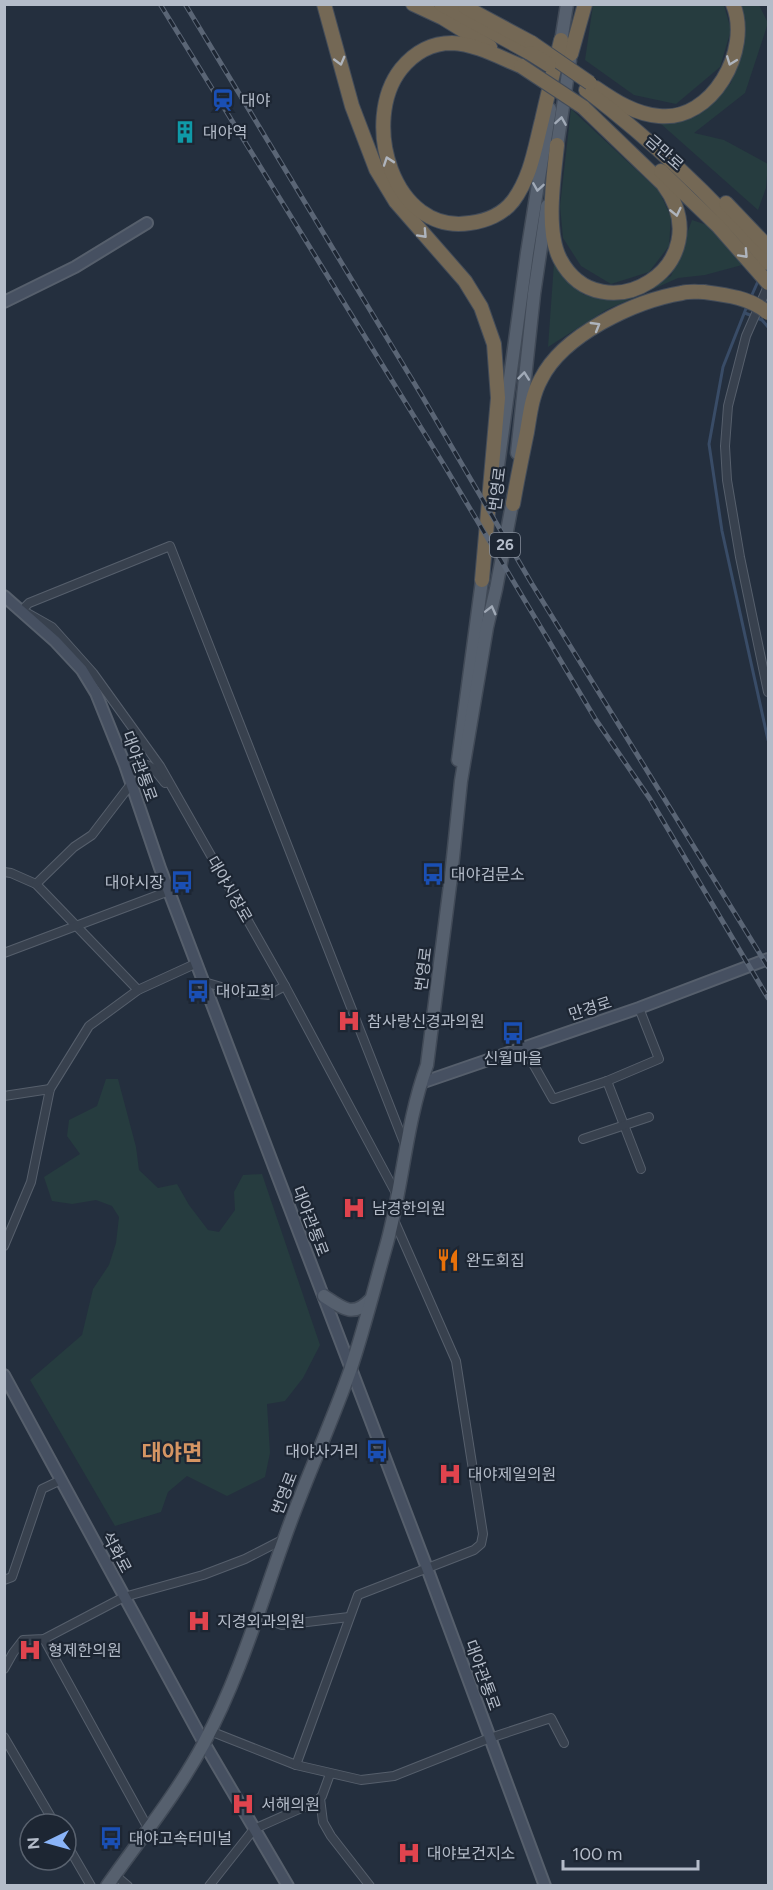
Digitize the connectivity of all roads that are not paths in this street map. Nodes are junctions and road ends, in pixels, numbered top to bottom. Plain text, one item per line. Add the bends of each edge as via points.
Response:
1 (324, 4) edge
2 (413, 4) edge
3 (441, 4) edge
4 (458, 4) edge
5 (465, 4) edge
6 (567, 4) edge
7 (578, 4) edge
8 (584, 4) edge
9 (733, 4) edge
10 (497, 23) junction
11 (561, 40) junction
12 (531, 48) junction
13 (571, 54) junction
14 (521, 66) junction
15 (588, 87) junction
16 (583, 107) junction
17 (557, 145) junction
18 (723, 214) junction
19 (768, 247) edge
20 (768, 263) edge
21 (768, 285) edge
22 (4, 295) edge
23 (4, 302) edge
24 (759, 316) edge
25 (513, 504) junction
26 (482, 580) junction
27 (4, 596) edge
28 (22, 610) junction
29 (768, 692) edge
30 (125, 765) junction
31 (131, 784) junction
32 (184, 809) junction
33 (4, 872) edge
34 (36, 884) junction
35 (169, 891) junction
36 (77, 926) junction
37 (4, 953) edge
38 (768, 959) edge
39 (197, 963) junction
40 (204, 982) junction
41 (285, 986) junction
42 (138, 990) junction
43 (639, 1008) junction
44 (523, 1046) junction
45 (607, 1081) junction
46 (421, 1083) junction
47 (50, 1089) junction
48 (4, 1096) edge
49 (649, 1117) dead end
50 (625, 1126) junction
51 (583, 1139) dead end
52 (406, 1146) junction
53 (641, 1168) dead end
54 (399, 1198) junction
55 (394, 1220) junction
56 (4, 1246) edge
57 (324, 1296) junction
58 (371, 1299) junction
59 (351, 1368) junction
60 (4, 1374) edge
61 (61, 1480) junction
62 (284, 1539) junction
63 (427, 1568) junction
64 (4, 1580) edge
65 (124, 1597) junction
66 (257, 1615) junction
67 (349, 1617) junction
68 (44, 1639) junction
69 (4, 1669) edge
70 (210, 1731) junction
71 (4, 1737) edge
72 (490, 1738) junction
73 (204, 1743) junction
74 (564, 1743) dead end
75 (296, 1765) junction
76 (330, 1774) junction
77 (320, 1798) junction
78 (48, 1812) edge
79 (148, 1828) junction
80 (254, 1829) junction
81 (78, 1864) edge
82 (111, 1880) edge
83 (91, 1886) edge
84 (128, 1886) edge
85 (209, 1886) edge
86 (288, 1886) edge
87 (370, 1886) edge
88 (545, 1886) edge

1 -> 26 highway via 352,106 376,170 396,202 465,281 481,307 494,344 498,398
2 - 14 highway
3 - 12 highway
4 - 10 highway
5 - 10 highway
6 - 11 main road, 번영로 / 26
7 - 13 main road, 번영로 / 26
8 - 13 highway
9 -> 15 highway via 738,39 731,62 721,84 690,111 660,117 626,107
10 - 12 highway
11 -> 14 highway via 531,166 512,203 490,218 467,224 440,221 427,214 402,190 384,151 383,114 386,95 395,77 420,51 450,43 478,48
11 -> 26 main road, 번영로 / 26
12 - 15 highway, 금만로, bridge
17 -> 13 main road, 번영로 / 26
14 - 16 highway, 금만로, bridge
15 - 18 highway, 금만로
16 -> 17 highway via 670,193 678,216 679,235 674,254 653,281 626,291 594,289 580,281 559,258 552,205
16 - 18 highway, 금만로
25 -> 17 main road, 번영로 / 26 via 534,294
18 - 19 highway
18 - 20 highway, 금만로
18 -> 21 highway, 금만로
21 - 24 street
22 - 23 street via 146,220 75,267
25 -> 24 highway, bridge via 533,396 541,377 577,338 631,309 682,292 731,296 752,303
24 - 29 street via 746,336 728,406 726,458 740,557
46 -> 25 main road, 번영로 / 26 via 427,1065 452,877 461,782
26 - 46 main road, 번영로 / 26 via 453,790
27 - 28 street, 대야관통로
28 - 30 street, 대야관통로 via 82,670 96,693
28 - 32 street, 대야시장로 via 52,627 93,673 160,766
28 - 52 street via 29,603 170,546
30 - 31 street, 대야관통로
30 - 32 street via 140,762 152,766
31 - 34 street via 92,835
31 - 35 street, 대야관통로
32 - 41 street, 대야시장로
33 - 34 street
34 - 36 street
35 - 36 street
35 - 39 street, 대야관통로
36 - 37 street
36 - 42 street
38 - 43 street, 만경로
39 - 40 street, 대야관통로
39 - 42 street
40 - 41 street via 268,995
40 - 57 street, 대야관통로
41 - 54 street, 대야시장로
42 - 47 street via 89,1026
43 - 44 street, 만경로
43 - 45 street via 659,1059
44 - 45 street via 553,1099
44 - 46 street, 만경로
45 - 50 street
46 - 52 main road, 번영로 / 26
47 - 48 street
47 - 56 street via 31,1182
49 - 50 street
50 - 51 street
50 - 53 street
52 - 54 main road, 번영로 / 26
54 - 55 main road, 번영로 / 26
55 - 58 main road, 번영로 / 26
55 - 63 street via 456,1361 483,1534 481,1544 474,1550
57 - 58 main road via 351,1311 362,1308
57 - 59 street, 대야관통로
58 - 59 main road, 번영로 / 26
59 - 62 main road, 번영로 / 26
59 - 63 street, 대야관통로
60 - 61 street, 석화로
61 - 64 street via 42,1490 12,1577
61 - 65 street, 석화로
62 - 65 street via 203,1575
62 - 66 main road, 번영로 / 26
63 - 67 street via 358,1595
63 - 72 street, 대야관통로
65 - 68 street
65 - 73 street, 석화로
66 - 67 street via 282,1625
66 - 70 main road, 번영로 / 26
67 - 75 street
68 - 69 street via 23,1640
68 - 79 street
70 - 73 main road, 번영로 / 26
70 - 75 street
71 - 78 street
72 - 74 street via 551,1718
72 - 76 street via 394,1776 361,1780
72 - 88 street, 대야관통로
73 - 79 main road, 번영로 / 26 via 180,1785
73 - 80 street, 석화로
75 - 76 street
76 - 77 street
77 - 80 street
77 - 87 street via 323,1822
79 - 82 main road, 번영로 / 26
80 - 85 street
80 - 86 street, 석화로
81 - 83 street
82 - 84 street

